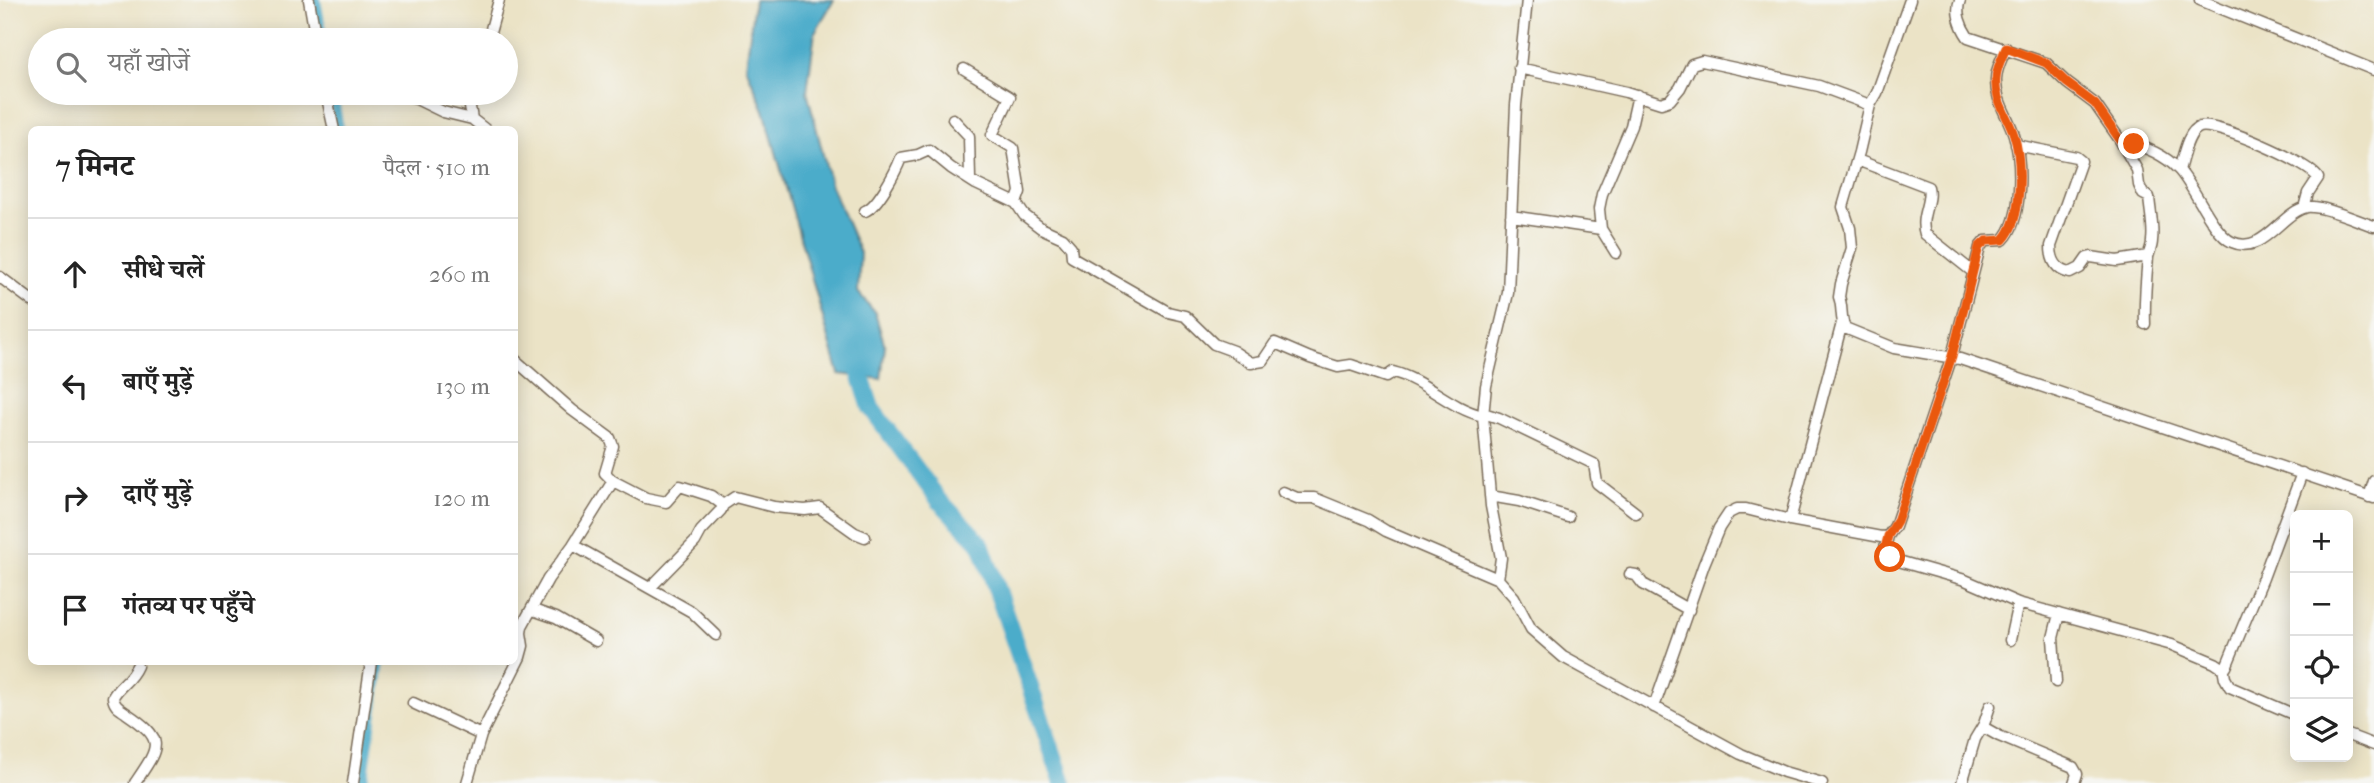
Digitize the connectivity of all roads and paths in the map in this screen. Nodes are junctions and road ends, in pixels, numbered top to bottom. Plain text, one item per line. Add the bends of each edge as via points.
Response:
1 (309, 0) edge
2 (499, 0) edge
3 (1527, 0) edge
4 (1910, 0) edge
5 (1960, 0) edge
6 (2200, 0) edge
7 (314, 28) edge
8 (491, 28) edge
9 (2006, 48) junction
10 (964, 69) dead end
11 (1524, 69) junction
12 (2374, 70) edge
13 (1638, 95) junction
14 (1870, 104) junction
15 (329, 105) edge
16 (429, 105) edge
17 (471, 105) edge
18 (472, 119) junction
19 (953, 119) dead end
20 (333, 126) edge
21 (481, 126) edge
22 (2120, 140) junction
23 (2016, 145) junction
24 (1857, 160) junction
25 (2179, 170) junction
26 (970, 178) junction
27 (1016, 203) junction
28 (2304, 208) junction
29 (865, 211) dead end
30 (1515, 216) junction
31 (2374, 226) edge
32 (1601, 229) junction
33 (1616, 253) dead end
34 (2148, 256) junction
35 (1973, 272) junction
36 (0, 277) edge
37 (28, 298) edge
38 (1842, 323) junction
39 (2145, 324) dead end
40 (1952, 356) junction
41 (518, 363) edge
42 (1486, 414) junction
43 (2302, 473) junction
44 (613, 481) junction
45 (2374, 481) edge
46 (1283, 492) dead end
47 (1494, 496) junction
48 (2372, 497) edge
49 (723, 505) junction
50 (1636, 513) dead end
51 (1568, 517) dead end
52 (1790, 520) junction
53 (1888, 536) junction
54 (865, 537) dead end
55 (573, 545) junction
56 (1630, 573) dead end
57 (1498, 579) junction
58 (650, 588) junction
59 (2018, 603) junction
60 (533, 610) junction
61 (1689, 610) junction
62 (2059, 614) junction
63 (518, 633) edge
64 (716, 635) dead end
65 (2010, 640) dead end
66 (596, 641) dead end
67 (518, 663) edge
68 (371, 665) edge
69 (517, 665) edge
70 (137, 666) dead end
71 (2223, 667) junction
72 (2056, 682) dead end
73 (1656, 702) junction
74 (413, 703) dead end
75 (1990, 706) dead end
76 (2290, 713) edge
77 (1983, 727) junction
78 (481, 735) junction
79 (2353, 737) edge
80 (2374, 746) edge
81 (135, 783) edge
82 (353, 783) edge
83 (467, 783) edge
84 (1822, 783) edge
85 (1962, 783) edge
86 (2074, 783) edge

1 - 7 street
2 - 8 street
3 - 11 street
4 - 14 street
5 - 9 street via 1957,7 1968,37
6 - 12 street
9 - 22 street via 2046,63 2095,104
9 - 23 street via 1996,87
10 - 27 street via 1010,97 992,135 1013,148 1020,192
11 - 13 street
11 - 30 street
13 - 14 street via 1661,103 1670,100 1692,64 1702,61 1819,86
13 - 32 street via 1627,137 1600,202
14 - 24 street
15 - 20 street
16 - 18 street
17 - 18 street
18 - 21 street
19 - 26 street via 969,136
22 - 25 street
22 - 34 street via 2137,170 2143,194 2149,197 2152,242
23 - 34 street via 2081,161 2051,246 2057,266 2070,273 2091,257 2116,261
23 - 35 street via 2019,178 2011,230 2003,240 1982,243
24 - 35 street via 1928,187 1925,234
24 - 38 street via 1843,207 1852,248 1839,298
25 - 28 street via 2220,231 2234,243 2256,242
25 - 28 street via 2197,129 2219,129 2292,158 2316,173 2318,178
26 - 27 street
26 - 29 street via 929,150 901,158 871,209
27 - 42 street via 1041,228 1063,238 1072,257 1168,312 1185,316 1214,344 1251,363 1263,361 1275,344 1338,367 1351,365 1386,377 1393,372 1405,375 1471,413
28 - 31 street
30 - 32 street
30 - 42 street via 1507,301 1490,363
32 - 33 street
34 - 39 street
35 - 40 street
36 - 37 street
38 - 40 street via 1851,332 1894,348
38 - 52 street
40 - 43 street
40 - 53 street
41 - 44 street via 610,438 605,473
42 - 47 street
42 - 50 street via 1594,464 1597,483
43 - 48 street
43 - 71 street via 2229,663
44 - 49 street via 646,498 666,502 680,486
44 - 55 street
45 - 48 street
46 - 57 street via 1314,498
47 - 51 street
47 - 57 street via 1501,558
49 - 54 street via 739,496 774,507 820,508
49 - 58 street via 689,550
52 - 53 street
52 - 61 street via 1746,509 1728,513
53 - 59 street via 1885,548 1895,560 1965,580
55 - 58 street
55 - 60 street
56 - 61 street
57 - 73 street via 1547,645
58 - 64 street via 697,616
59 - 62 street
59 - 65 street
60 - 63 street
60 - 66 street
61 - 73 street
62 - 71 street via 2172,645
62 - 72 street via 2053,638
63 - 67 street via 523,646
68 - 82 street
69 - 78 street
70 - 81 street via 113,697 117,707 154,737 155,751
71 - 76 street via 2230,687
73 - 84 street via 1748,758
74 - 78 street
75 - 77 street
77 - 85 street via 1975,738
77 - 86 street via 2073,767 2077,774
78 - 83 street
79 - 80 street

